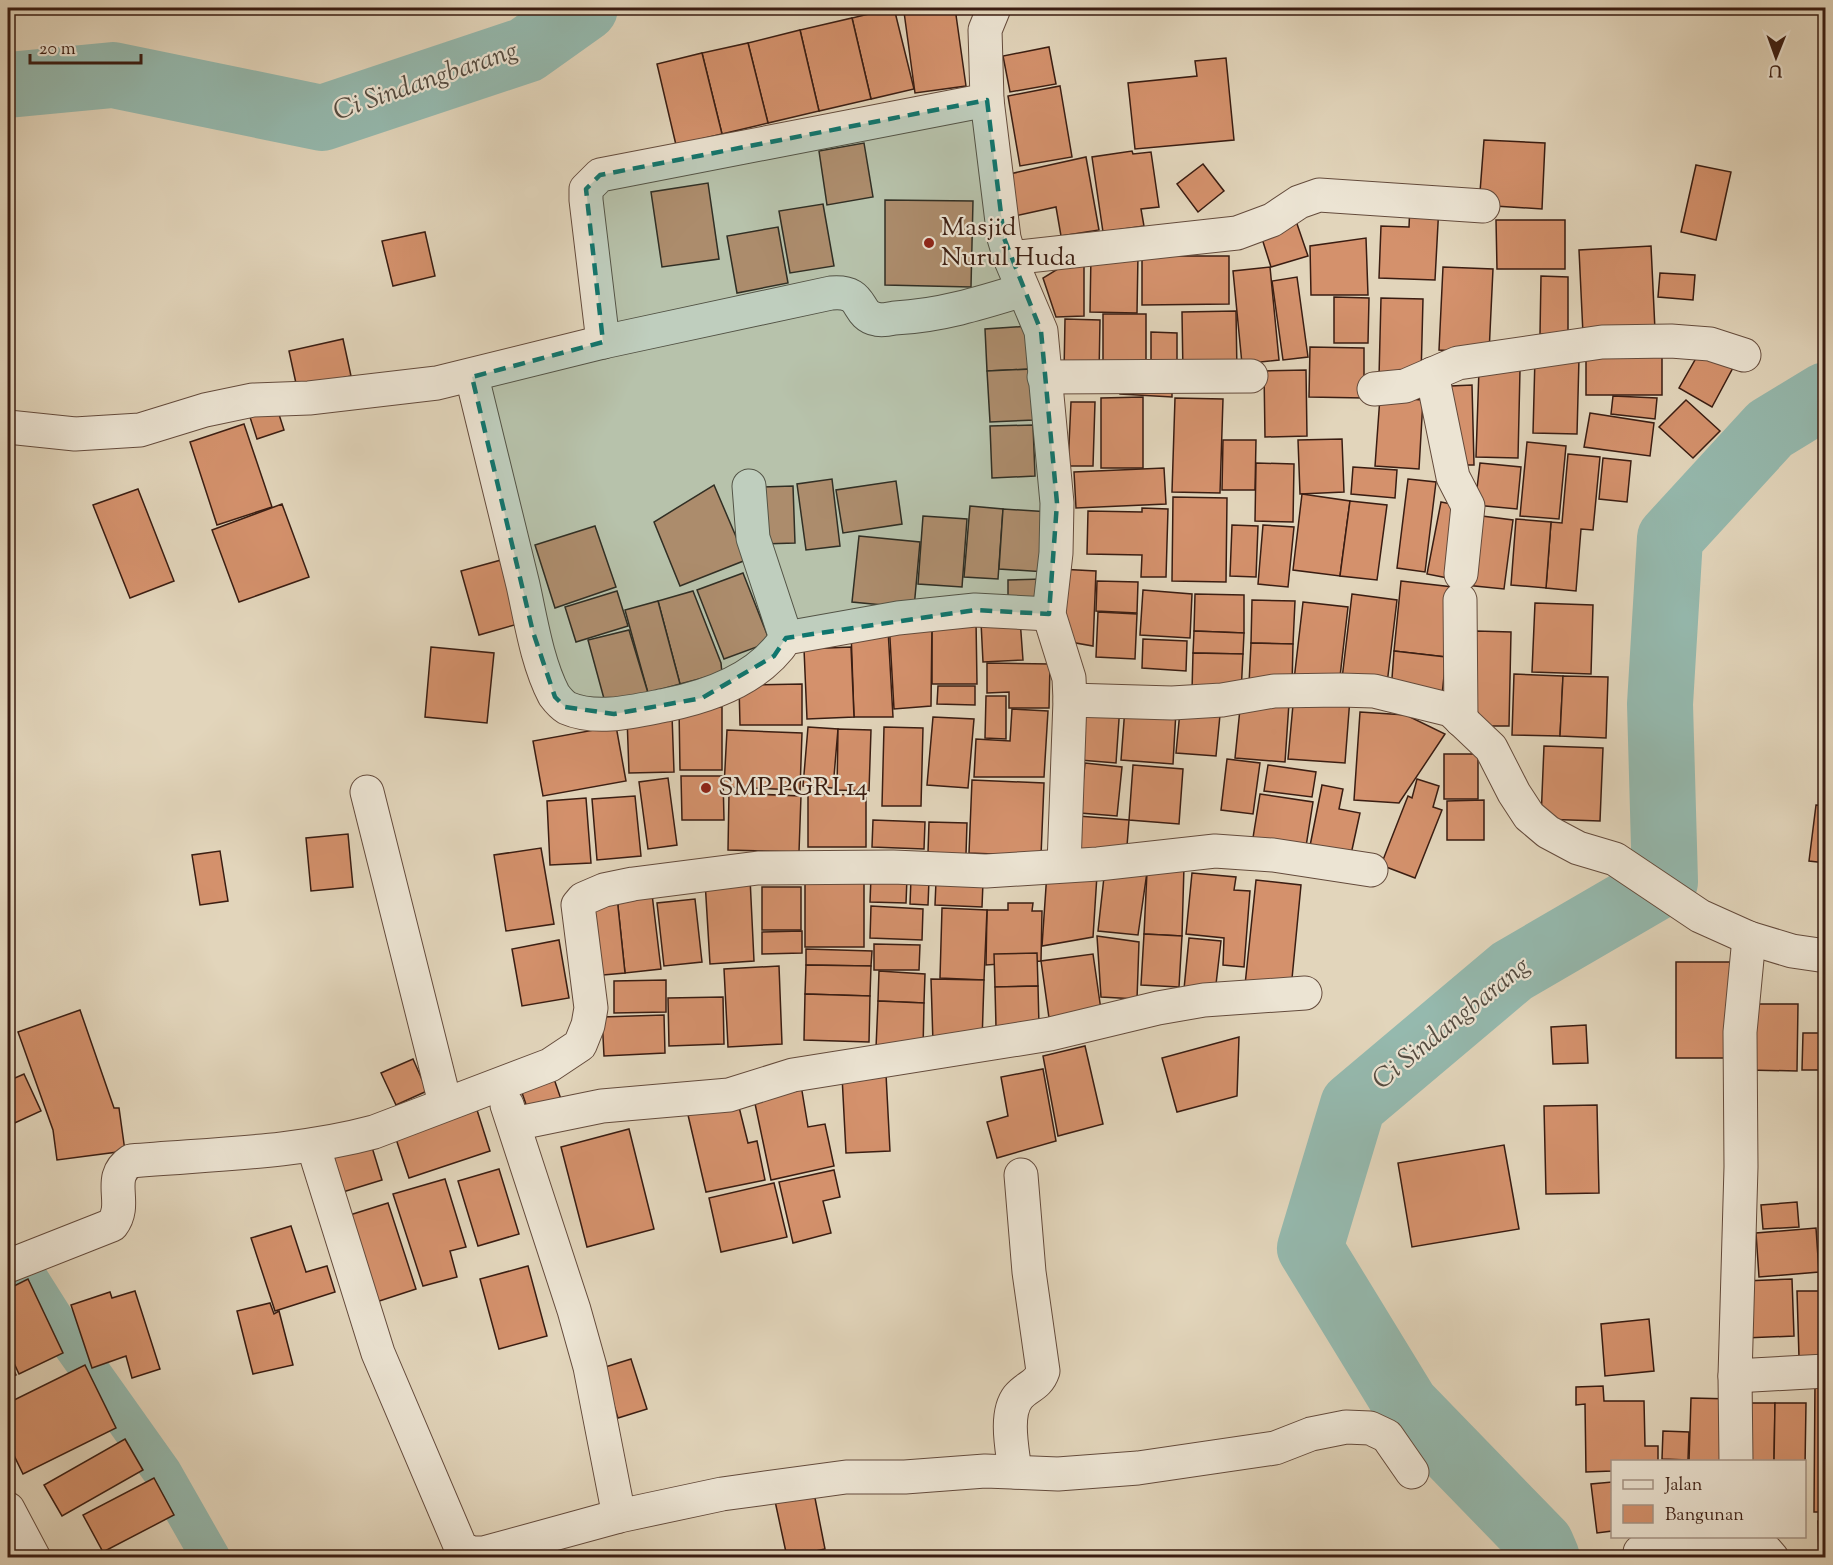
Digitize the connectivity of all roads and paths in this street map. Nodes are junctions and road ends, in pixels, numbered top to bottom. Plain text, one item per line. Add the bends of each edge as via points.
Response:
1 (994, 8) edge
2 (987, 100) junction
3 (1483, 206) dead end
4 (1010, 258) junction
5 (1023, 290) junction
6 (603, 342) junction
7 (1744, 355) dead end
8 (1432, 374) junction
9 (472, 376) junction
10 (1251, 376) dead end
11 (1044, 377) junction
12 (1374, 389) dead end
13 (8, 427) edge
14 (749, 486) dead end
15 (1049, 614) junction
16 (786, 638) junction
17 (1070, 699) junction
18 (1461, 720) junction
19 (367, 792) dead end
20 (1064, 865) junction
21 (1371, 870) dead end
22 (1749, 938) junction
23 (1826, 956) edge
24 (1305, 993) dead end
25 (500, 1083) junction
26 (445, 1103) junction
27 (514, 1124) junction
28 (313, 1145) junction
29 (1021, 1175) dead end
30 (8, 1266) edge
31 (1826, 1371) edge
32 (1736, 1377) junction
33 (1737, 1460) edge
34 (1015, 1472) junction
35 (1412, 1472) dead end
36 (8, 1509) edge
37 (619, 1516) junction
38 (1740, 1542) edge
39 (1640, 1552) dead end
40 (34, 1557) edge
41 (1772, 1557) edge

1 - 2 street via 985,30
2 - 4 street
2 - 6 street via 600,175 586,189 586,200
3 - 4 street via 1319,195 1237,233
4 - 5 street
5 - 6 street via 966,307 876,320 854,296 831,293
5 - 11 street via 1041,331
6 - 9 street
7 - 8 street via 1710,344 1602,342 1458,363
8 - 12 street via 1405,386
8 - 18 street via 1453,477 1468,506 1460,587
9 - 13 street via 321,397 253,400 140,430 75,434
9 - 16 street via 533,632 555,697 565,707 614,714 702,698 724,689 774,656
10 - 11 street
11 - 15 street via 1057,503
14 - 16 street via 753,538
15 - 16 street via 975,610 898,618
15 - 17 street via 1069,678
17 - 18 street via 1172,702 1313,689 1374,691 1451,710
17 - 20 street
18 - 22 street via 1491,748 1528,816 1548,832 1578,848 1614,859 1700,916
19 - 26 street
20 - 21 street via 1215,851 1273,855
20 - 25 street via 986,871 758,868 604,890 578,905 591,1008 580,1045 550,1065
22 - 23 street
22 - 32 street via 1740,1032
24 - 27 street via 1204,1000 1050,1034 793,1075 729,1095 602,1106
25 - 26 street
25 - 27 street
26 - 28 street via 374,1132
27 - 37 street via 588,1359
28 - 30 street via 131,1161 117,1178 121,1205 112,1226
28 - 37 street via 378,1353 461,1548 484,1553
29 - 34 street via 1043,1371 1040,1382 1017,1398 1012,1410
31 - 32 street
32 - 33 street
34 - 35 street via 1070,1473 1226,1457 1275,1448 1311,1434 1346,1427 1370,1428 1387,1436
34 - 37 street via 846,1477 723,1494
36 - 40 street
38 - 39 street
38 - 41 street

